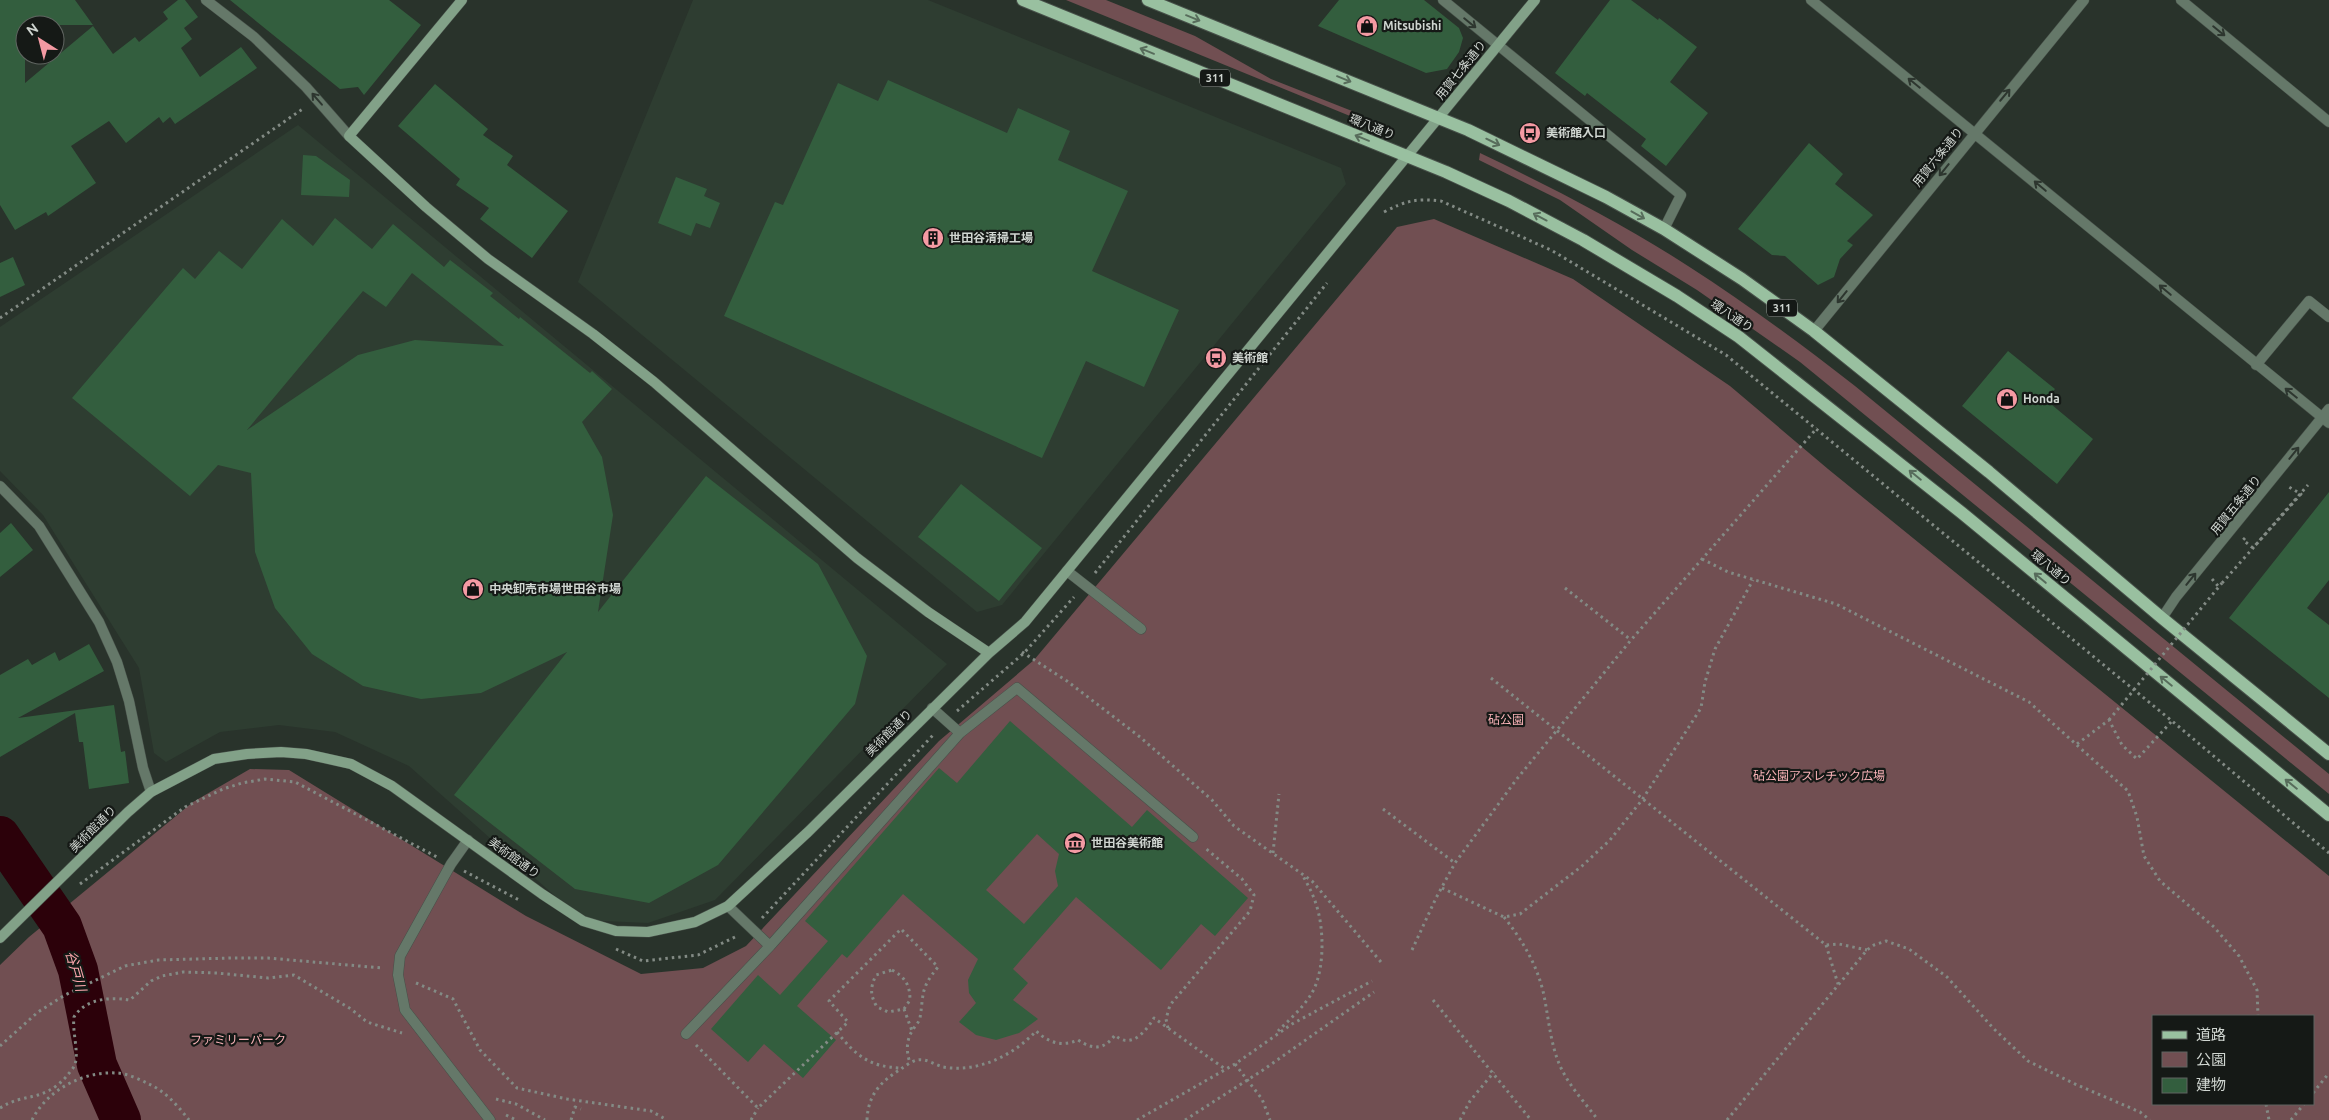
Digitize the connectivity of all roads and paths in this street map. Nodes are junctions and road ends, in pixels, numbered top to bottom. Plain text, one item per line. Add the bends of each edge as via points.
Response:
1 (206, 0) edge
2 (462, 0) edge
3 (1023, 0) edge
4 (1148, 0) edge
5 (1443, 0) edge
6 (1535, 0) edge
7 (1811, 0) edge
8 (2084, 0) edge
9 (2181, 0) edge
10 (1498, 45) junction
11 (317, 99) junction
12 (1439, 117) junction
13 (2329, 122) edge
14 (1974, 132) junction
15 (349, 136) junction
16 (1407, 156) junction
17 (1383, 212) dead end
18 (1664, 230) junction
19 (1327, 282) dead end
20 (0, 318) edge
21 (2329, 318) edge
22 (1814, 331) junction
23 (2256, 365) junction
24 (2329, 409) edge
25 (2326, 421) edge
26 (1817, 428) junction
27 (2308, 485) dead end
28 (0, 486) edge
29 (2289, 487) dead end
30 (2244, 540) dead end
31 (1702, 559) junction
32 (1067, 571) junction
33 (2214, 573) dead end
34 (1752, 580) junction
35 (1085, 585) junction
36 (2220, 585) junction
37 (1565, 588) dead end
38 (2162, 618) junction
39 (1141, 628) dead end
40 (1006, 639) junction
41 (1631, 640) junction
42 (989, 653) junction
43 (1024, 653) junction
44 (1491, 678) dead end
45 (932, 708) junction
46 (2109, 720) junction
47 (2172, 721) junction
48 (945, 722) junction
49 (1558, 731) junction
50 (960, 734) junction
51 (2077, 744) junction
52 (2329, 754) edge
53 (150, 792) junction
54 (1279, 794) dead end
55 (1642, 800) junction
56 (1383, 809) dead end
57 (2329, 815) edge
58 (1193, 837) joint
59 (468, 840) junction
60 (2329, 853) edge
61 (1273, 854) junction
62 (1456, 863) junction
63 (452, 864) junction
64 (1303, 874) junction
65 (76, 888) dead end
66 (1442, 888) junction
67 (523, 902) dead end
68 (728, 906) junction
69 (1504, 917) junction
70 (752, 929) junction
71 (0, 938) edge
72 (1826, 945) junction
73 (609, 946) dead end
74 (770, 946) junction
75 (1412, 950) dead end
76 (1867, 950) junction
77 (1381, 962) dead end
78 (125, 966) dead end
79 (1372, 981) dead end
80 (1838, 984) junction
81 (1374, 992) dead end
82 (1433, 1000) dead end
83 (904, 1008) junction
84 (2258, 1015) edge
85 (1168, 1029) junction
86 (912, 1031) junction
87 (837, 1032) junction
88 (686, 1034) joint
89 (409, 1036) dead end
90 (1272, 1037) junction
91 (0, 1046) edge
92 (910, 1063) junction
93 (1235, 1064) junction
94 (901, 1068) junction
95 (1225, 1069) junction
96 (1494, 1072) junction
97 (2329, 1072) edge
98 (1247, 1081) junction
99 (2314, 1092) edge
100 (490, 1098) dead end
101 (2266, 1105) edge
102 (2303, 1105) edge
103 (0, 1108) edge
104 (758, 1108) junction
105 (581, 1109) dead end
106 (32, 1120) edge
107 (188, 1120) edge
108 (490, 1120) edge
109 (546, 1120) edge
110 (571, 1120) edge
111 (752, 1120) edge
112 (867, 1120) edge
113 (1137, 1120) edge
114 (1185, 1120) edge
115 (1270, 1120) edge
116 (1460, 1120) edge
117 (1531, 1120) edge
118 (1598, 1120) edge
119 (1726, 1120) edge
120 (2149, 1120) edge
121 (2269, 1120) edge
122 (2291, 1120) edge

1 - 11 street via 254,37
2 - 15 street
16 -> 3 main road, 環八通り / 311
4 -> 12 main road, 311
5 -> 10 street
6 - 10 street, 用賀七条通り
14 -> 7 street
14 -> 8 street, 用賀六条通り
9 -> 13 street
10 - 12 street, 用賀七条通り
10 - 18 street via 1681,195
15 -> 11 street
11 - 20 path
12 - 16 street, 用賀七条通り
12 -> 18 main road, 311 via 1568,178
14 -> 22 street, 用賀六条通り
23 -> 14 street
15 - 42 street via 426,208 488,259 654,382 857,558
16 - 32 street, 用賀七条通り
57 -> 16 main road, 環八通り / 311 via 1962,513 1739,337 1678,296 1583,240 1509,201
17 - 26 path via 1422,198 1441,201 1552,250 1726,355
18 - 22 main road, 311 via 1742,279
19 - 35 path
21 - 23 street via 2309,301
22 - 38 main road, 311 via 1989,472
25 -> 23 street
24 - 25 street, 用賀五条通り
38 -> 25 street, 用賀五条通り via 2182,590
26 - 31 path
26 - 47 path
27 - 30 path via 2253,548
28 - 53 street via 39,526 99,622 117,662 129,701
29 - 36 path via 2300,494
31 - 34 path
31 - 41 path
32 - 35 street
32 - 40 street, 美術館通り via 1025,622
33 - 36 path via 2210,578
34 - 51 path via 1836,604 1926,648 2029,702
34 - 55 path via 1716,649 1705,682 1701,708
35 - 39 street
35 - 43 path
36 - 46 path, bridge
37 - 41 path
38 - 52 main road, 311
40 - 42 street, 美術館通り
40 - 43 path
41 - 49 path
42 - 45 street, 美術館通り
43 - 48 path
43 - 61 path via 1067,681 1140,737 1212,800 1234,826
44 - 49 path
45 - 48 street
45 - 68 street, 美術館通り via 808,832
46 - 47 path via 2122,745 2138,759
46 - 51 path
47 - 60 path
48 - 50 street
48 - 70 path
49 - 55 path
49 - 62 path via 1516,780
50 - 58 street via 1017,688
50 - 74 street
51 - 84 path via 2128,791 2137,817 2144,856 2160,881 2214,927 2239,956 2257,990
53 - 59 street, 美術館通り via 214,759 246,754 306,754 351,764 392,786
53 - 71 street, 美術館通り
54 - 61 path
55 - 69 path via 1610,840 1582,866 1520,914
55 - 72 path
56 - 62 path
58 - 85 path via 1242,879 1254,895 1250,911 1170,1005 1166,1019
59 - 63 street
59 - 68 street, 美術館通り via 582,920 616,931 648,932 695,922
61 - 64 path
62 - 66 path
63 - 65 path via 295,782 265,779 223,789 184,807
63 - 67 path
63 - 108 street via 400,956 398,975 405,1010
64 - 77 path
64 - 90 path via 1320,920 1320,967 1314,990
66 - 69 path
66 - 75 path
68 - 70 street
69 - 118 path via 1520,936 1532,959 1542,989 1552,1043 1562,1070
70 - 73 path via 698,955 643,962
70 - 74 street
72 - 76 path via 1839,944
72 - 80 path
74 - 88 street
76 - 80 path
76 - 120 path via 1886,941 1910,949 1947,977 1994,1030 2028,1061 2140,1112
78 - 91 path via 64,995 38,1012
79 - 90 path
80 - 119 path
81 - 98 path
82 - 96 path
83 - 83 path via 910,1000 904,978 892,970 876,975 870,993 877,1008 888,1012
83 - 86 path
85 - 92 path via 1154,1018 1142,1035 1135,1039 1127,1041 1115,1035 1102,1047 1093,1048 1078,1040 1069,1044 1052,1042 1036,1031 1016,1048 987,1063 956,1067 944,1067 925,1060
85 - 95 path
86 - 87 path via 920,1020 926,981 938,967 900,929 828,1001 848,1022
86 - 92 path via 907,1047
87 - 94 path via 864,1059 877,1065
87 - 104 path
88 - 104 path
89 - 103 path via 367,1022 294,975 268,978 183,972 151,981 130,1000 111,998 82,1006 74,1017 76,1063 70,1073 50,1092
90 - 93 path
92 - 94 path
93 - 95 path
93 - 98 path
94 - 112 path via 873,1093
95 - 113 path
96 - 116 path via 1470,1101
96 - 117 path
97 - 99 path
98 - 114 path
98 - 115 path via 1262,1100
100 - 109 path via 516,1104
101 - 121 path
102 - 122 path
104 - 111 path
105 - 110 path via 575,1107
106 - 107 path via 55,1093 76,1080 115,1073 150,1084

